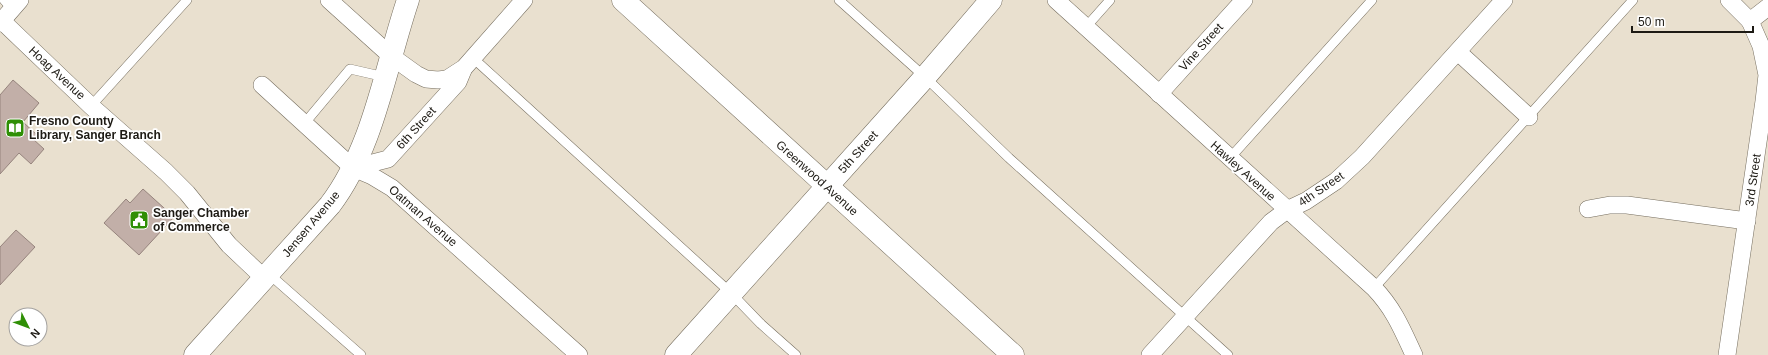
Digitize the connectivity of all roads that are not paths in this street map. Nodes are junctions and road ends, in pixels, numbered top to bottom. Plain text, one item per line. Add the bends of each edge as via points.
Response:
1 (187, 0) edge
2 (408, 0) edge
3 (524, 0) edge
4 (623, 0) edge
5 (839, 0) edge
6 (991, 0) edge
7 (1056, 0) edge
8 (1110, 0) edge
9 (1244, 0) edge
10 (1372, 0) edge
11 (1504, 0) edge
12 (1633, 0) edge
13 (1729, 0) edge
14 (338, 3) edge
15 (1768, 7) edge
16 (8, 11) edge
17 (1750, 21) junction
18 (1086, 27) junction
19 (1458, 52) junction
20 (391, 56) junction
21 (469, 63) junction
22 (385, 77) junction
23 (925, 77) junction
24 (262, 85) dead end
25 (1159, 94) junction
26 (92, 106) junction
27 (1529, 116) junction
28 (304, 124) junction
29 (1230, 158) junction
30 (353, 168) junction
31 (827, 187) junction
32 (1588, 209) dead end
33 (1287, 210) junction
34 (1747, 221) junction
35 (266, 276) junction
36 (1374, 288) junction
37 (731, 293) junction
38 (1185, 317) junction
39 (195, 355) edge
40 (360, 355) edge
41 (579, 355) edge
42 (676, 355) edge
43 (796, 355) edge
44 (1014, 355) edge
45 (1150, 355) edge
46 (1228, 355) edge
47 (1414, 355) edge
48 (1727, 355) edge

1 - 26 lane
2 - 20 street, Jensen Avenue
3 - 21 street, 6th Street
4 - 31 street, Greenwood Avenue
5 - 23 lane
6 - 23 street, 5th Street
7 - 18 street, Hawley Avenue
8 - 18 lane
9 - 25 street, Vine Street
10 - 29 lane
11 - 19 street, 4th Street
12 - 27 lane
13 - 17 street
14 - 20 street, 6th Street
15 - 17 street
16 - 26 street, Hoag Avenue
17 - 34 street, 3rd Street via 1761,46 1767,75
18 - 25 street, Hawley Avenue
19 - 27 street
19 - 33 street, 4th Street via 1336,181
20 - 21 street, 6th Street via 426,79 447,79
20 - 22 street, Jensen Avenue
21 - 30 street, 6th Street via 458,82 388,159
21 - 37 lane
22 - 28 lane via 350,68
22 - 30 street, Jensen Avenue
23 - 31 street, 5th Street
23 - 38 lane via 1009,158
24 - 28 street, Oatman Avenue
25 - 29 street, Hawley Avenue
26 - 35 street, Hoag Avenue via 177,182 229,245
27 - 36 lane
28 - 30 street, Oatman Avenue
29 - 33 street, Hawley Avenue
30 - 35 street, Jensen Avenue via 330,205
30 - 41 street, Oatman Avenue via 392,188
31 - 37 street, 5th Street
31 - 44 street, Greenwood Avenue
32 - 34 street, 3rd Street via 1627,205
33 - 36 street, Hawley Avenue
33 - 38 street, 4th Street via 1271,222
34 - 48 street, 3rd Street
35 - 39 street, Jensen Avenue
35 - 40 lane
36 - 47 street, Hawley Avenue via 1397,318
37 - 42 street, 5th Street
37 - 43 lane
38 - 45 street, 4th Street
38 - 46 lane

